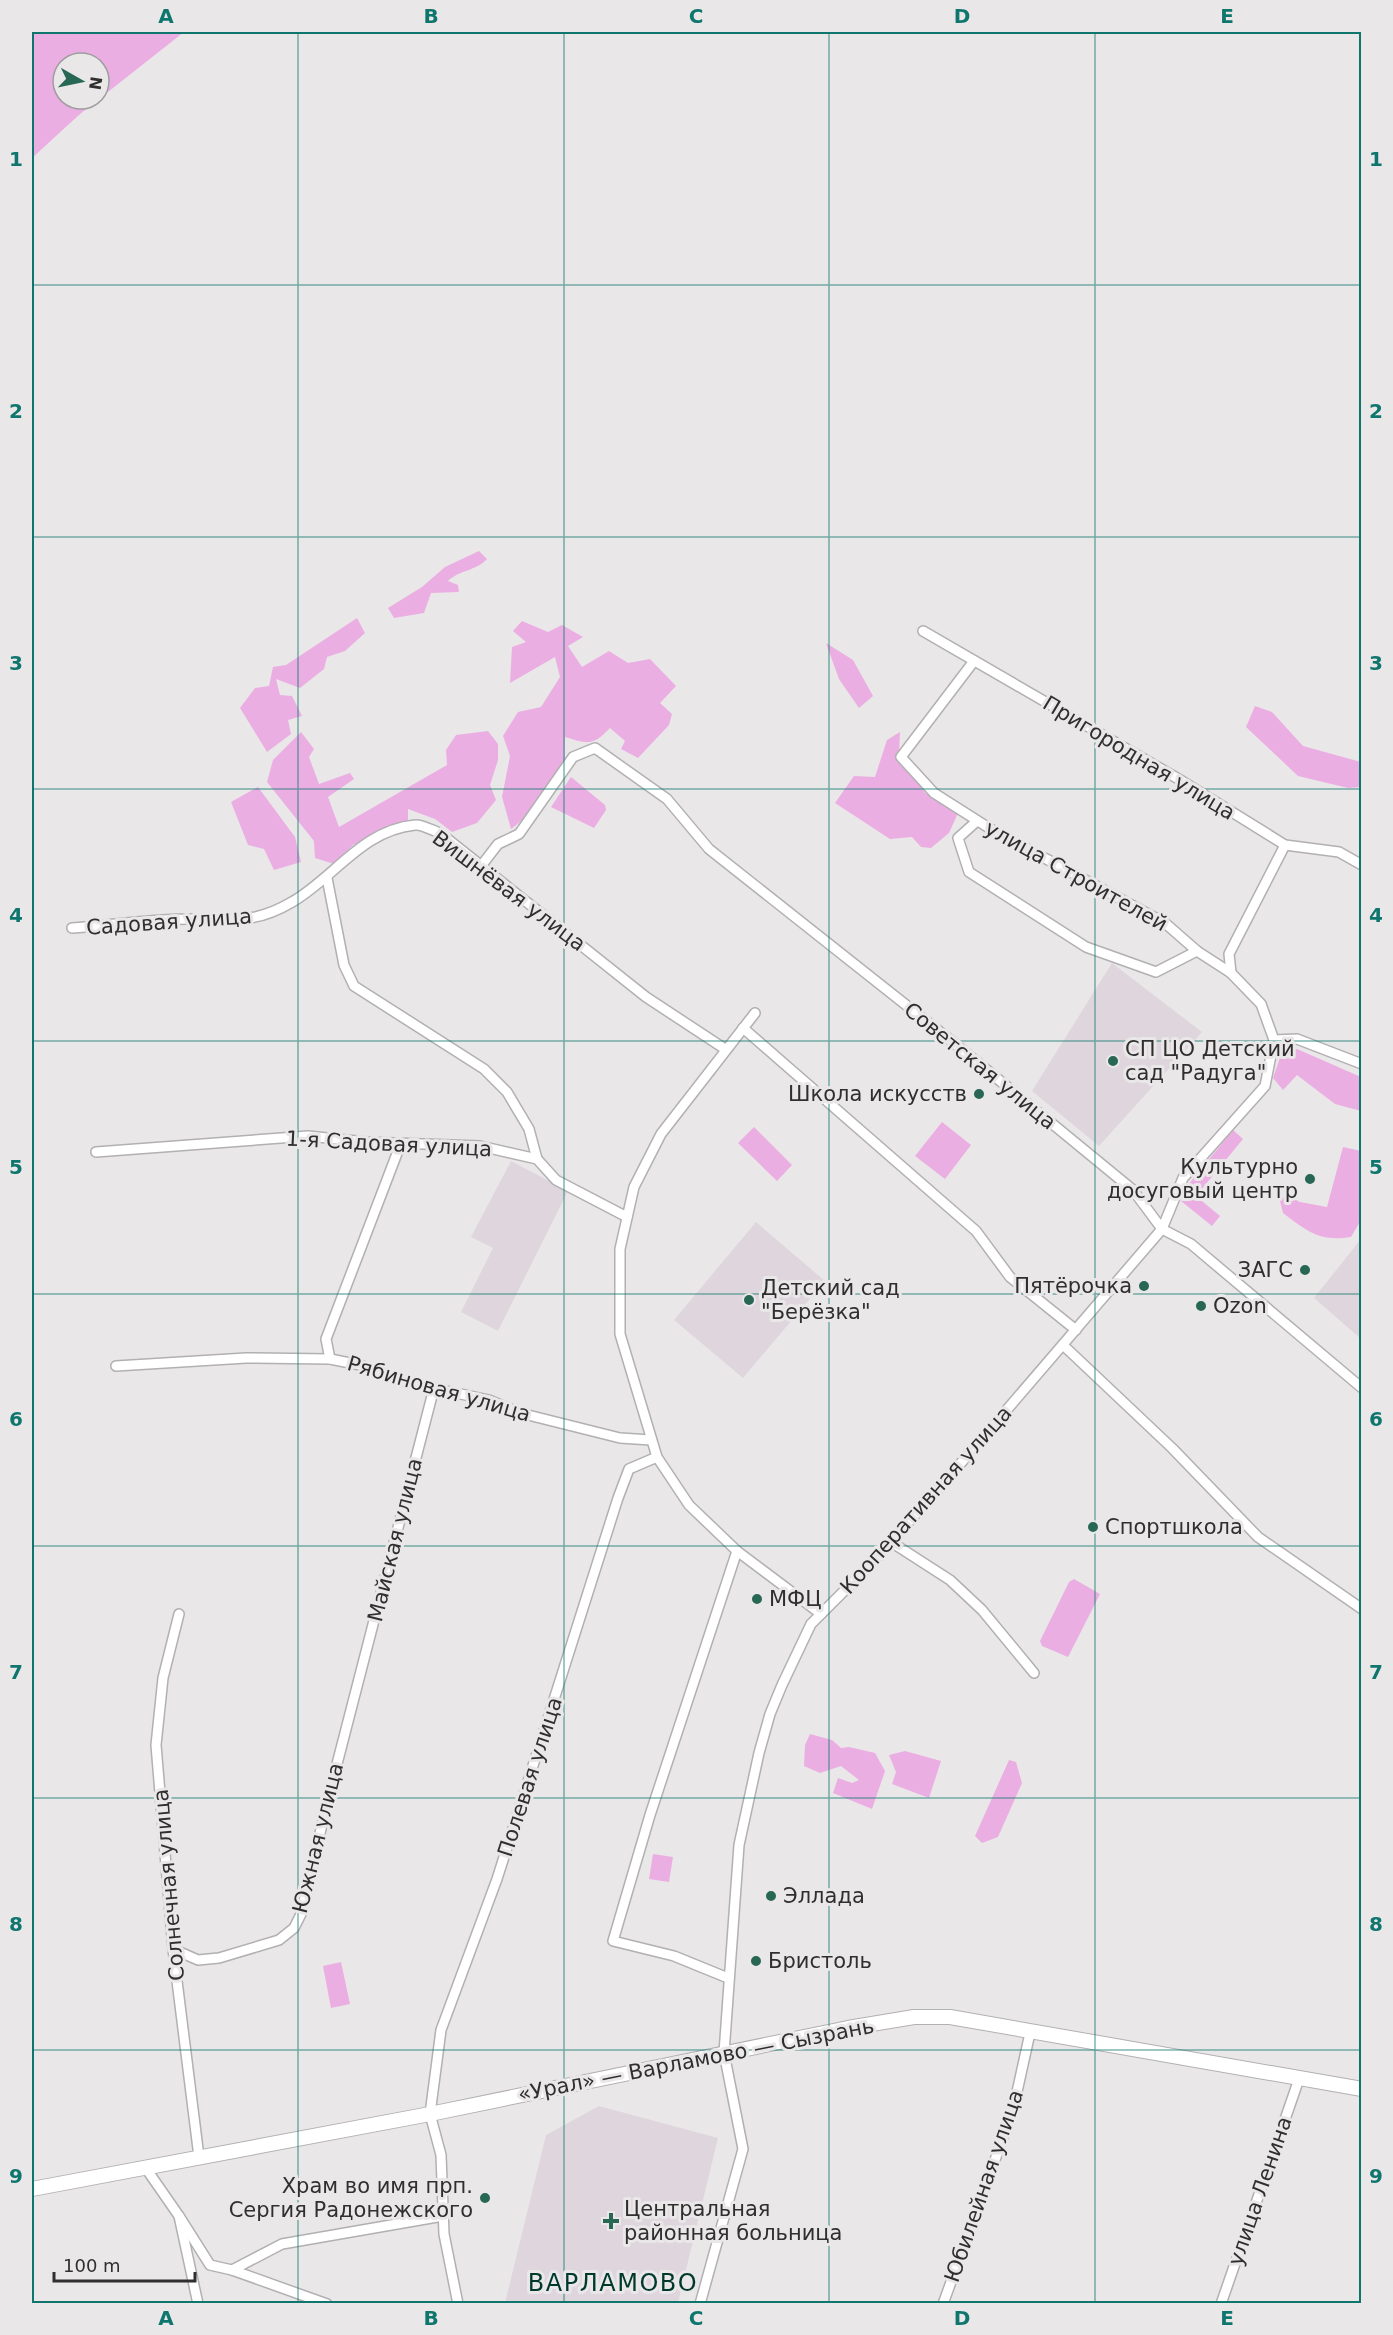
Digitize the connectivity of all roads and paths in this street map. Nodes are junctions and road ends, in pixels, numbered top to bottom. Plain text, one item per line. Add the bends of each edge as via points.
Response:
1 (923, 631) dead end
2 (975, 661) junction
3 (977, 821) junction
4 (1285, 845) junction
5 (1362, 865) edge
6 (481, 866) junction
7 (327, 878) junction
8 (72, 928) dead end
9 (1197, 951) junction
10 (1232, 973) junction
11 (755, 1014) dead end
12 (743, 1028) junction
13 (1274, 1040) junction
14 (725, 1050) junction
15 (1362, 1064) edge
16 (401, 1143) junction
17 (96, 1152) dead end
18 (537, 1159) junction
19 (627, 1217) junction
20 (1162, 1229) junction
21 (1076, 1330) junction
22 (1063, 1345) junction
23 (330, 1359) junction
24 (116, 1366) dead end
25 (434, 1388) junction
26 (1362, 1388) edge
27 (651, 1440) junction
28 (657, 1457) junction
29 (891, 1542) junction
30 (737, 1551) junction
31 (1362, 1610) edge
32 (179, 1614) dead end
33 (821, 1614) junction
34 (1034, 1673) dead end
35 (356, 1691) joint
36 (173, 1949) junction
37 (728, 1978) junction
38 (1030, 2032) junction
39 (724, 2053) junction
40 (1299, 2079) junction
41 (1362, 2089) edge
42 (430, 2114) junction
43 (199, 2157) junction
44 (145, 2167) junction
45 (32, 2188) edge
46 (179, 2216) junction
47 (444, 2216) junction
48 (232, 2270) junction
49 (198, 2304) edge
50 (327, 2304) edge
51 (458, 2304) edge
52 (700, 2304) edge
53 (943, 2304) edge
54 (1221, 2304) edge

1 - 2 street, Пригородная улица
2 - 3 street, улица Строителей via 901,757 934,793
2 - 4 street, Пригородная улица
3 - 9 street, улица Строителей via 1165,923
3 - 9 street via 958,838 969,872 1086,947 1156,972
4 - 5 street, Пригородная улица via 1339,852
4 - 10 street via 1229,954
6 - 7 street, Вишнёвая улица via 440,833 416,825 358,847
6 - 14 street, Вишнёвая улица via 646,997
6 - 20 street, Советская улица via 498,844 519,834 573,757 595,748 667,798 709,849 1132,1191
7 - 8 street, Садовая улица via 292,903 253,920 191,919
7 - 18 street via 344,965 354,986 484,1069 507,1092 524,1120
9 - 10 street, улица Строителей
10 - 13 street, улица Строителей via 1261,1004
11 - 12 street
12 - 14 street
12 - 21 street via 976,1231 1010,1277
13 - 15 street via 1297,1039
13 - 20 street, Кооперативная улица via 1265,1086 1183,1178
14 - 19 street via 661,1134 634,1186
16 - 17 street, 1-я Садовая улица via 308,1136
16 - 18 street, 1-я Садовая улица via 480,1146
16 - 23 street via 326,1339
18 - 19 street via 556,1180
19 - 27 street via 620,1249 620,1334
20 - 21 street, Кооперативная улица
20 - 26 street, Советская улица via 1191,1244
21 - 22 street, Кооперативная улица
22 - 29 street, Кооперативная улица
22 - 31 street via 1172,1448 1258,1537
23 - 24 street, Рябиновая улица via 246,1358
23 - 25 street, Рябиновая улица
25 - 27 street, Рябиновая улица via 620,1438
25 - 35 street, Майская улица
27 - 28 street
28 - 30 street via 688,1505
28 - 42 street, Полевая улица via 629,1469 618,1498 497,1879 441,2030
29 - 33 street, Кооперативная улица
29 - 34 street via 950,1580 982,1610
30 - 33 street
30 - 37 street via 613,1941 674,1956
32 - 36 street, Солнечная улица via 163,1678 156,1745
33 - 37 street, Кооперативная улица via 811,1624 782,1685 759,1753 739,1845
35 - 36 street, Южная улица via 302,1914 294,1928 279,1940 219,1958 198,1960
36 - 43 street, Солнечная улица
37 - 39 street, Кооперативная улица
38 - 39 main road, «Урал» — Варламово — Сызрань via 950,2017 914,2017
38 - 40 main road, «Урал» — Варламово — Сызрань
38 - 53 street, Юбилейная улица via 1013,2110
39 - 42 main road, «Урал» — Варламово — Сызрань
39 - 52 street, Кооперативная улица via 742,2149
40 - 41 main road, «Урал» — Варламово — Сызрань
40 - 54 street, улица Ленина
42 - 43 main road, «Урал» — Варламово — Сызрань
42 - 47 street via 441,2155
43 - 44 main road, «Урал» — Варламово — Сызрань
44 - 45 main road, «Урал» — Варламово — Сызрань
44 - 46 street
46 - 48 street via 210,2265
46 - 49 street
47 - 48 street via 282,2244
47 - 51 street
48 - 50 street

